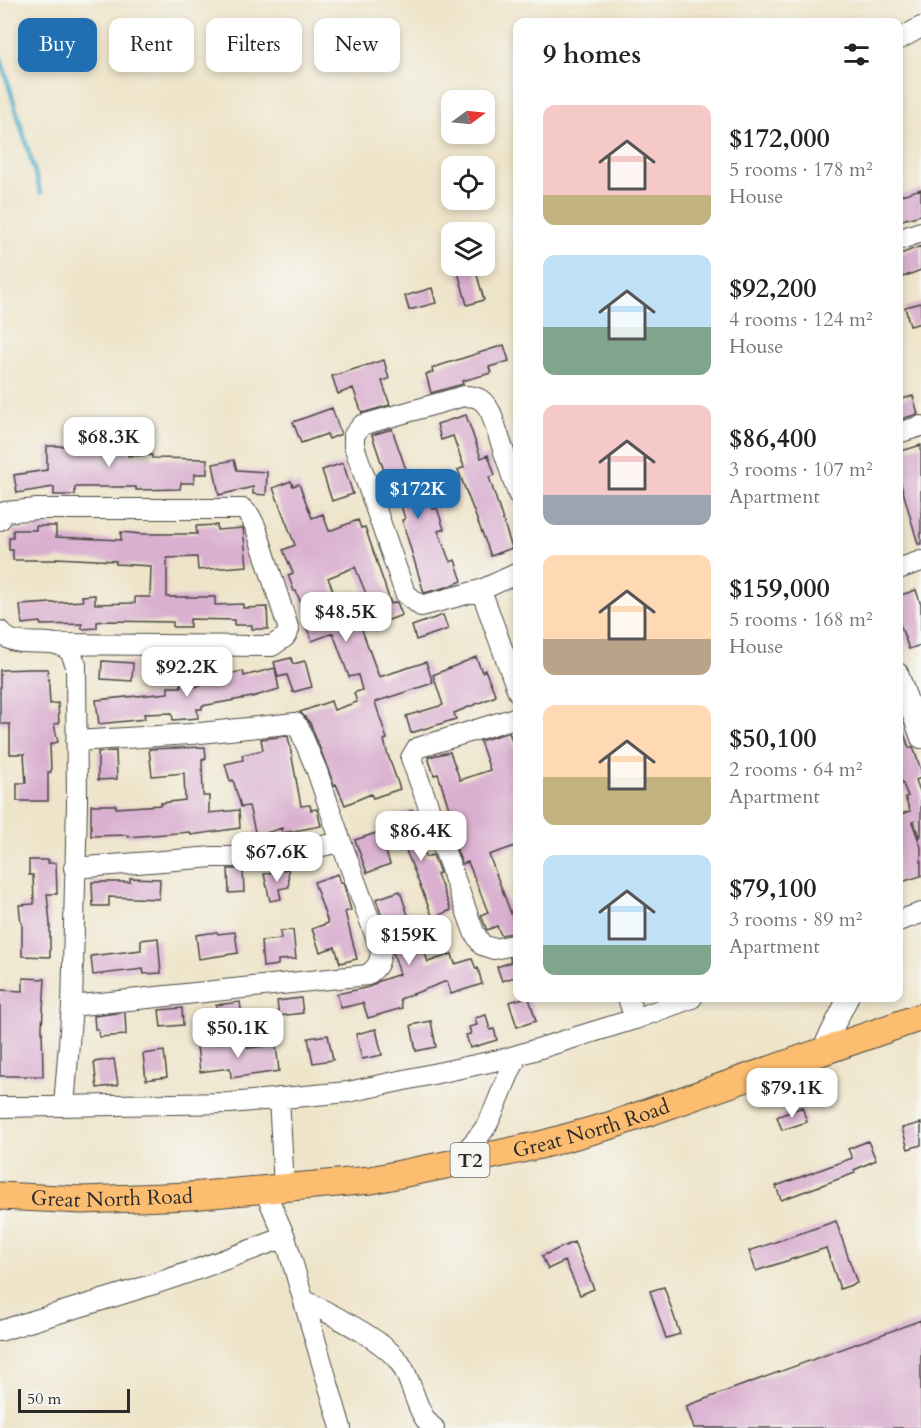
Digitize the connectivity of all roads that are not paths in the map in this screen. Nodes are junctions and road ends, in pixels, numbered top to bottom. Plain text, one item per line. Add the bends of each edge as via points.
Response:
1 (921, 27) edge
2 (903, 37) edge
3 (921, 232) edge
4 (903, 238) edge
5 (921, 426) edge
6 (903, 431) edge
7 (513, 479) edge
8 (0, 520) edge
9 (921, 561) edge
10 (903, 567) edge
11 (513, 575) edge
12 (481, 591) junction
13 (0, 631) edge
14 (56, 644) junction
15 (513, 678) edge
16 (903, 688) edge
17 (513, 719) edge
18 (921, 738) edge
19 (76, 741) junction
20 (341, 842) junction
21 (74, 868) junction
22 (921, 913) edge
23 (903, 919) edge
24 (513, 946) edge
25 (629, 1002) edge
26 (681, 1002) edge
27 (846, 1002) edge
28 (72, 1006) junction
29 (921, 1017) edge
30 (635, 1019) junction
31 (820, 1054) junction
32 (518, 1055) junction
33 (279, 1098) junction
34 (64, 1106) junction
35 (0, 1107) edge
36 (454, 1163) junction
37 (274, 1188) junction
38 (0, 1196) edge
39 (285, 1237) junction
40 (304, 1300) junction
41 (0, 1332) edge
42 (341, 1428) edge
43 (434, 1428) edge

1 - 2 street
3 - 4 street
5 - 6 street
7 - 12 street via 491,412 475,396 362,425 354,435 354,446 405,593 421,606
8 - 14 street via 5,512 37,509 243,509 256,528 289,630 272,646
9 - 10 street
11 - 12 street
12 - 15 street
13 - 14 street via 10,640
14 - 19 street via 69,652 76,665
16 - 18 street
17 - 24 street via 417,748 411,758 474,932 482,945 494,949
19 - 20 street via 294,723 317,771
19 - 21 street
20 - 21 street via 270,857 213,857
20 - 28 street via 381,951 376,969 367,975
21 - 28 street
22 - 23 street
25 - 30 street
26 - 30 street
27 - 31 street
28 - 34 street
29 - 31 highway, Great North Road / T2
30 - 32 street
31 - 36 highway, Great North Road / T2 via 612,1125
32 - 33 street via 348,1092
32 - 36 street via 488,1123
33 - 34 street via 230,1103
33 - 37 street
34 - 35 street
36 - 37 highway, Great North Road / T2 via 371,1179
37 - 38 highway, Great North Road / T2 via 82,1200
37 - 39 street
39 - 40 street
39 - 41 street via 207,1267
40 - 42 street
40 - 43 street via 358,1330 396,1358 426,1421

